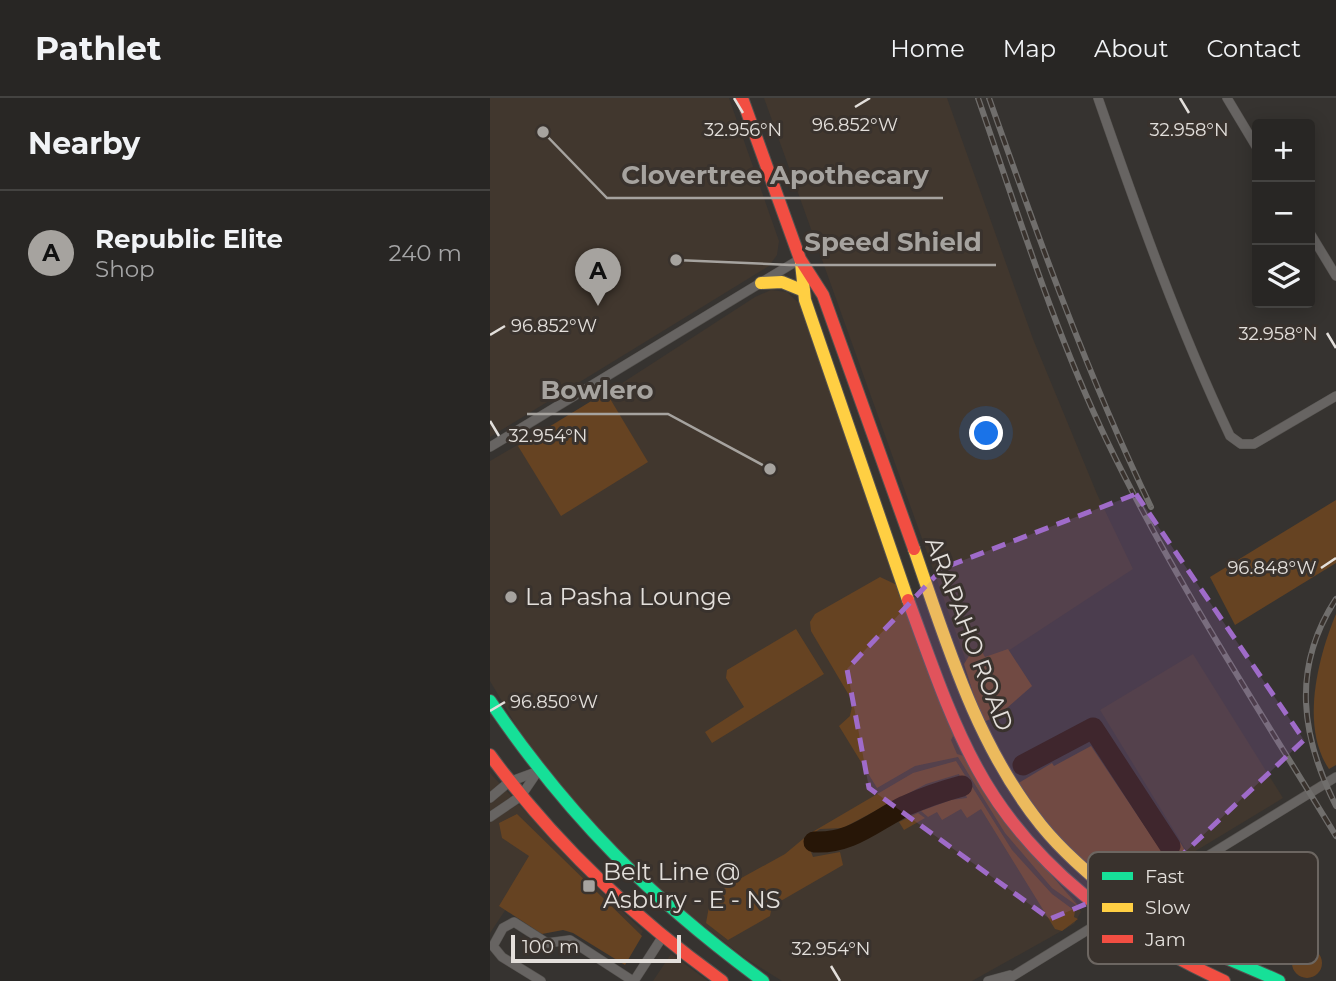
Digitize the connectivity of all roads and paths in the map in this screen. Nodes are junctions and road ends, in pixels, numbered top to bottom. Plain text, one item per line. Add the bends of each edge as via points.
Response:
1 (742, 98) edge
2 (1098, 98) edge
3 (1227, 98) edge
4 (1252, 140) edge
5 (1315, 241) edge
6 (800, 259) junction
7 (1336, 276) edge
8 (761, 283) junction
9 (804, 290) junction
10 (1336, 396) edge
11 (490, 447) edge
12 (490, 701) edge
13 (490, 755) edge
14 (538, 771) junction
15 (1336, 777) edge
16 (509, 782) junction
17 (520, 796) junction
18 (490, 798) edge
19 (490, 817) edge
20 (1214, 852) edge
21 (1088, 872) edge
22 (1088, 897) edge
23 (1088, 929) edge
24 (663, 936) junction
25 (1190, 964) edge
26 (1240, 964) edge
27 (1009, 978) edge
28 (541, 981) edge
29 (633, 981) edge
30 (722, 981) edge
31 (763, 981) edge
32 (988, 981) edge
33 (1224, 981) edge
34 (1279, 981) edge

1 - 6 main road, ARAPAHO ROAD
2 - 10 street via 1151,251 1230,436 1241,444 1254,444
3 - 4 street
5 - 7 street
6 - 8 street
6 - 9 main road, ARAPAHO ROAD
6 - 21 main road, ARAPAHO ROAD via 824,295 980,732 1005,778 1052,840
8 - 9 main road via 782,282
8 - 11 street
9 - 22 main road, ARAPAHO ROAD via 890,555 974,764 1033,846
12 - 14 main road
13 - 16 main road
14 - 16 street
14 - 17 street
14 - 31 main road via 631,877 695,932
15 - 20 street
16 - 17 main road
16 - 18 street
17 - 19 street
17 - 24 main road via 612,892
23 - 27 street
24 - 29 street
24 - 30 main road
25 - 33 main road, ARAPAHO ROAD
26 - 34 main road, ARAPAHO ROAD
27 - 32 street
28 - 29 street via 502,957 493,946 503,928 514,922 547,943 570,940

